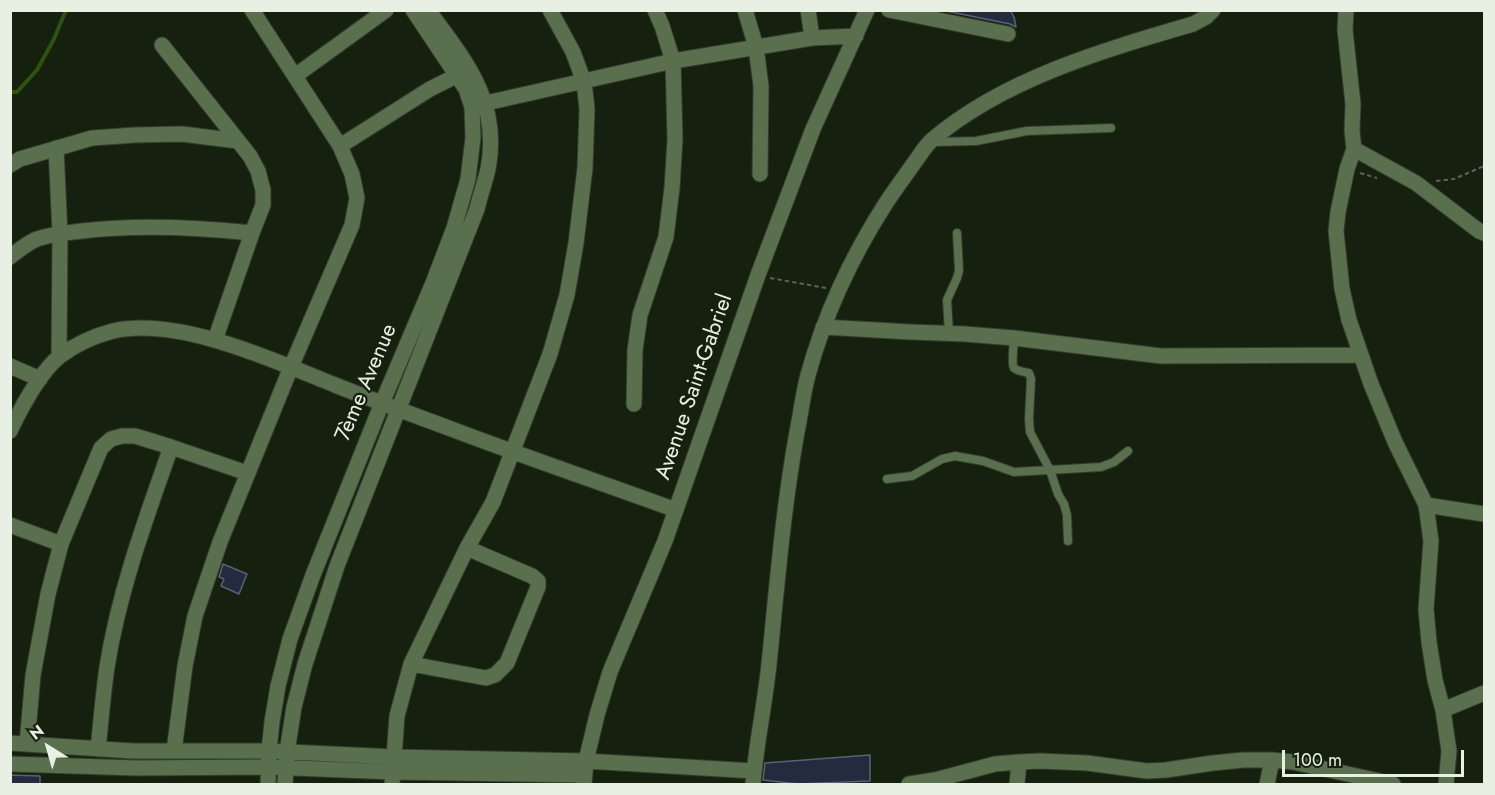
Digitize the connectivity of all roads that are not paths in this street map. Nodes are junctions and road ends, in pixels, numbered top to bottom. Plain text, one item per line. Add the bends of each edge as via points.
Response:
1 (252, 10) edge
2 (386, 10) edge
3 (413, 10) edge
4 (428, 10) edge
5 (550, 10) edge
6 (655, 10) edge
7 (745, 10) edge
8 (808, 10) edge
9 (867, 10) edge
10 (889, 10) edge
11 (1213, 10) edge
12 (1346, 10) edge
13 (1008, 34) dead end
14 (856, 36) junction
15 (812, 38) junction
16 (162, 45) dead end
17 (756, 47) junction
18 (673, 62) junction
19 (464, 73) junction
20 (295, 76) junction
21 (584, 82) junction
22 (479, 105) junction
23 (1111, 128) dead end
24 (238, 141) junction
25 (930, 142) junction
26 (340, 146) junction
27 (56, 148) junction
28 (1354, 149) junction
29 (10, 165) edge
30 (760, 174) dead end
31 (252, 233) junction
32 (957, 233) dead end
33 (1485, 233) edge
34 (60, 234) junction
35 (10, 257) edge
36 (823, 327) junction
37 (949, 333) junction
38 (1014, 338) junction
39 (215, 340) junction
40 (1360, 354) junction
41 (59, 357) junction
42 (10, 366) edge
43 (291, 367) junction
44 (40, 379) junction
45 (382, 403) junction
46 (634, 404) dead end
47 (398, 409) junction
48 (10, 431) edge
49 (171, 447) junction
50 (1128, 451) dead end
51 (512, 453) junction
52 (1050, 470) junction
53 (248, 473) junction
54 (886, 480) dead end
55 (1426, 505) junction
56 (676, 510) junction
57 (1485, 514) edge
58 (10, 525) edge
59 (1068, 541) dead end
60 (62, 544) junction
61 (467, 548) junction
62 (411, 664) junction
63 (1485, 693) edge
64 (1443, 710) junction
65 (10, 743) edge
66 (27, 744) junction
67 (98, 749) junction
68 (269, 751) junction
69 (174, 752) junction
70 (287, 752) junction
71 (1272, 760) junction
72 (1019, 762) junction
73 (10, 764) edge
74 (268, 767) junction
75 (285, 768) junction
76 (393, 771) edge
77 (585, 773) edge
78 (1167, 778) edge
79 (483, 779) edge
80 (757, 781) edge
81 (268, 784) edge
82 (285, 784) edge
83 (909, 784) edge
84 (1017, 784) edge
85 (1267, 784) edge
86 (1393, 784) edge
87 (1446, 784) edge

1 - 20 street
2 - 20 street
3 - 19 street, 7ème Avenue
4 - 19 street, 7ème Avenue via 450,40
5 - 21 street
6 - 18 street
7 - 17 street
8 - 15 street
9 - 14 street, Avenue Saint-Gabriel
10 - 13 street
11 - 25 street via 1193,24 1109,49 1033,78 966,114
12 - 28 street
14 - 15 street
14 - 56 street, Avenue Saint-Gabriel via 813,129
15 - 17 street
16 - 24 street
17 - 18 street
17 - 30 street via 761,86
18 - 21 street
18 - 46 street via 672,188 666,237 640,315
19 - 22 street, 7ème Avenue via 478,85
19 - 26 street via 430,89
20 - 26 street
21 - 22 street
21 - 51 street via 585,168 567,295 550,354
22 - 45 street, 7ème Avenue via 468,179 454,228
22 - 47 street, 7ème Avenue via 490,134 488,167 477,209
23 - 25 lane via 1027,131 976,141
24 - 27 street via 182,134 135,135 92,138
24 - 31 street via 258,171 263,190 263,205
25 - 36 street via 875,219 837,291
26 - 43 street via 357,198 352,225
27 - 29 street
27 - 34 street
28 - 33 street via 1416,183
28 - 40 street via 1336,231 1342,289
31 - 34 street via 132,226
31 - 39 street
32 - 37 lane via 959,271 947,300
34 - 35 street via 36,239
34 - 41 street
36 - 37 street
36 - 80 street via 808,376 792,462
37 - 38 street
38 - 40 street via 1161,356
38 - 52 lane via 1014,368 1029,373 1031,379 1030,432
39 - 41 street via 150,328 115,331 85,340
39 - 43 street
40 - 55 street via 1395,442
41 - 44 street
42 - 44 street
43 - 45 street
43 - 53 street
44 - 48 street
45 - 47 street
45 - 68 street, 7ème Avenue via 290,639 278,686
47 - 51 street
47 - 70 street, 7ème Avenue via 337,566 305,664
49 - 53 street
49 - 60 street via 135,436 111,439 101,448
49 - 67 street via 118,614
50 - 52 lane via 1101,467
51 - 56 street
51 - 61 street via 494,502
52 - 54 lane via 1014,472 955,456 912,476
52 - 59 lane via 1067,515
53 - 69 street via 195,616
55 - 57 street
55 - 64 street via 1431,541 1426,609
56 - 77 street, Avenue Saint-Gabriel via 610,672
58 - 60 street
60 - 66 street via 33,675
61 - 62 street
61 - 62 street via 538,581 507,663 486,678
62 - 76 street via 397,716
63 - 64 street
64 - 87 street via 1449,751
65 - 66 street
66 - 67 street
67 - 69 street
68 - 69 street
68 - 70 street
68 - 74 street, 7ème Avenue
70 - 75 street, 7ème Avenue
70 - 76 street
71 - 78 street via 1213,763
71 - 85 street
71 - 86 street
72 - 78 street via 1087,763 1147,771
72 - 83 street
72 - 84 street
73 - 74 street
74 - 75 street
74 - 81 street, 7ème Avenue
75 - 76 street
75 - 82 street, 7ème Avenue
76 - 77 street
76 - 79 street
77 - 79 street
77 - 80 street

